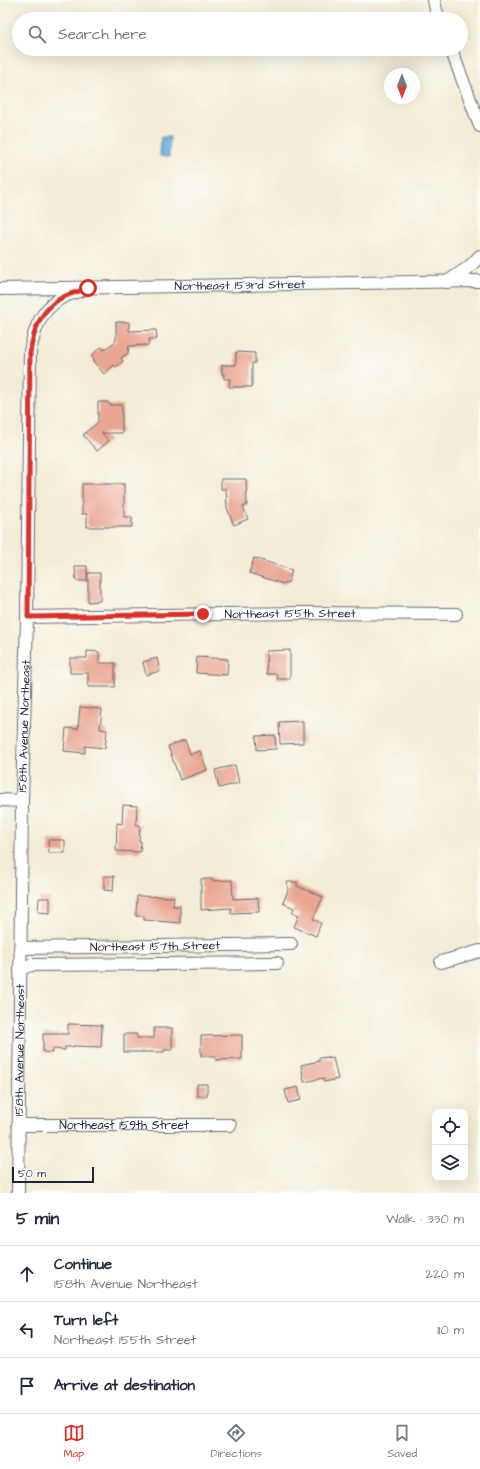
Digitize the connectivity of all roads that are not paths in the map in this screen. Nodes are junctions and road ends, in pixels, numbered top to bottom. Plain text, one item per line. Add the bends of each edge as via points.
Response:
1 (434, 0) edge
2 (437, 12) edge
3 (454, 56) edge
4 (480, 126) edge
5 (480, 256) edge
6 (480, 281) edge
7 (447, 282) junction
8 (88, 288) junction
9 (0, 289) edge
10 (456, 614) dead end
11 (28, 617) junction
12 (0, 800) edge
13 (22, 801) junction
14 (291, 944) dead end
15 (20, 948) junction
16 (480, 951) edge
17 (442, 962) dead end
18 (277, 963) dead end
19 (20, 969) junction
20 (18, 1125) junction
21 (230, 1125) dead end
22 (18, 1193) edge

1 - 2 street
3 - 4 street
5 - 7 street
6 - 7 street, Northeast 153rd Street
7 - 8 street, Northeast 153rd Street
8 - 9 street, Northeast 153rd Street
8 - 11 street, 158th Avenue Northeast via 58,300 43,314 34,330 30,352
10 - 11 street, Northeast 155th Street via 299,613
11 - 13 street, 158th Avenue Northeast
12 - 13 street
13 - 15 street, 158th Avenue Northeast
14 - 15 street, Northeast 157th Street
15 - 19 street, 158th Avenue Northeast
16 - 17 street
18 - 19 street via 31,966
19 - 20 street, 158th Avenue Northeast
20 - 21 street, Northeast 159th Street
20 - 22 street, 158th Avenue Northeast

